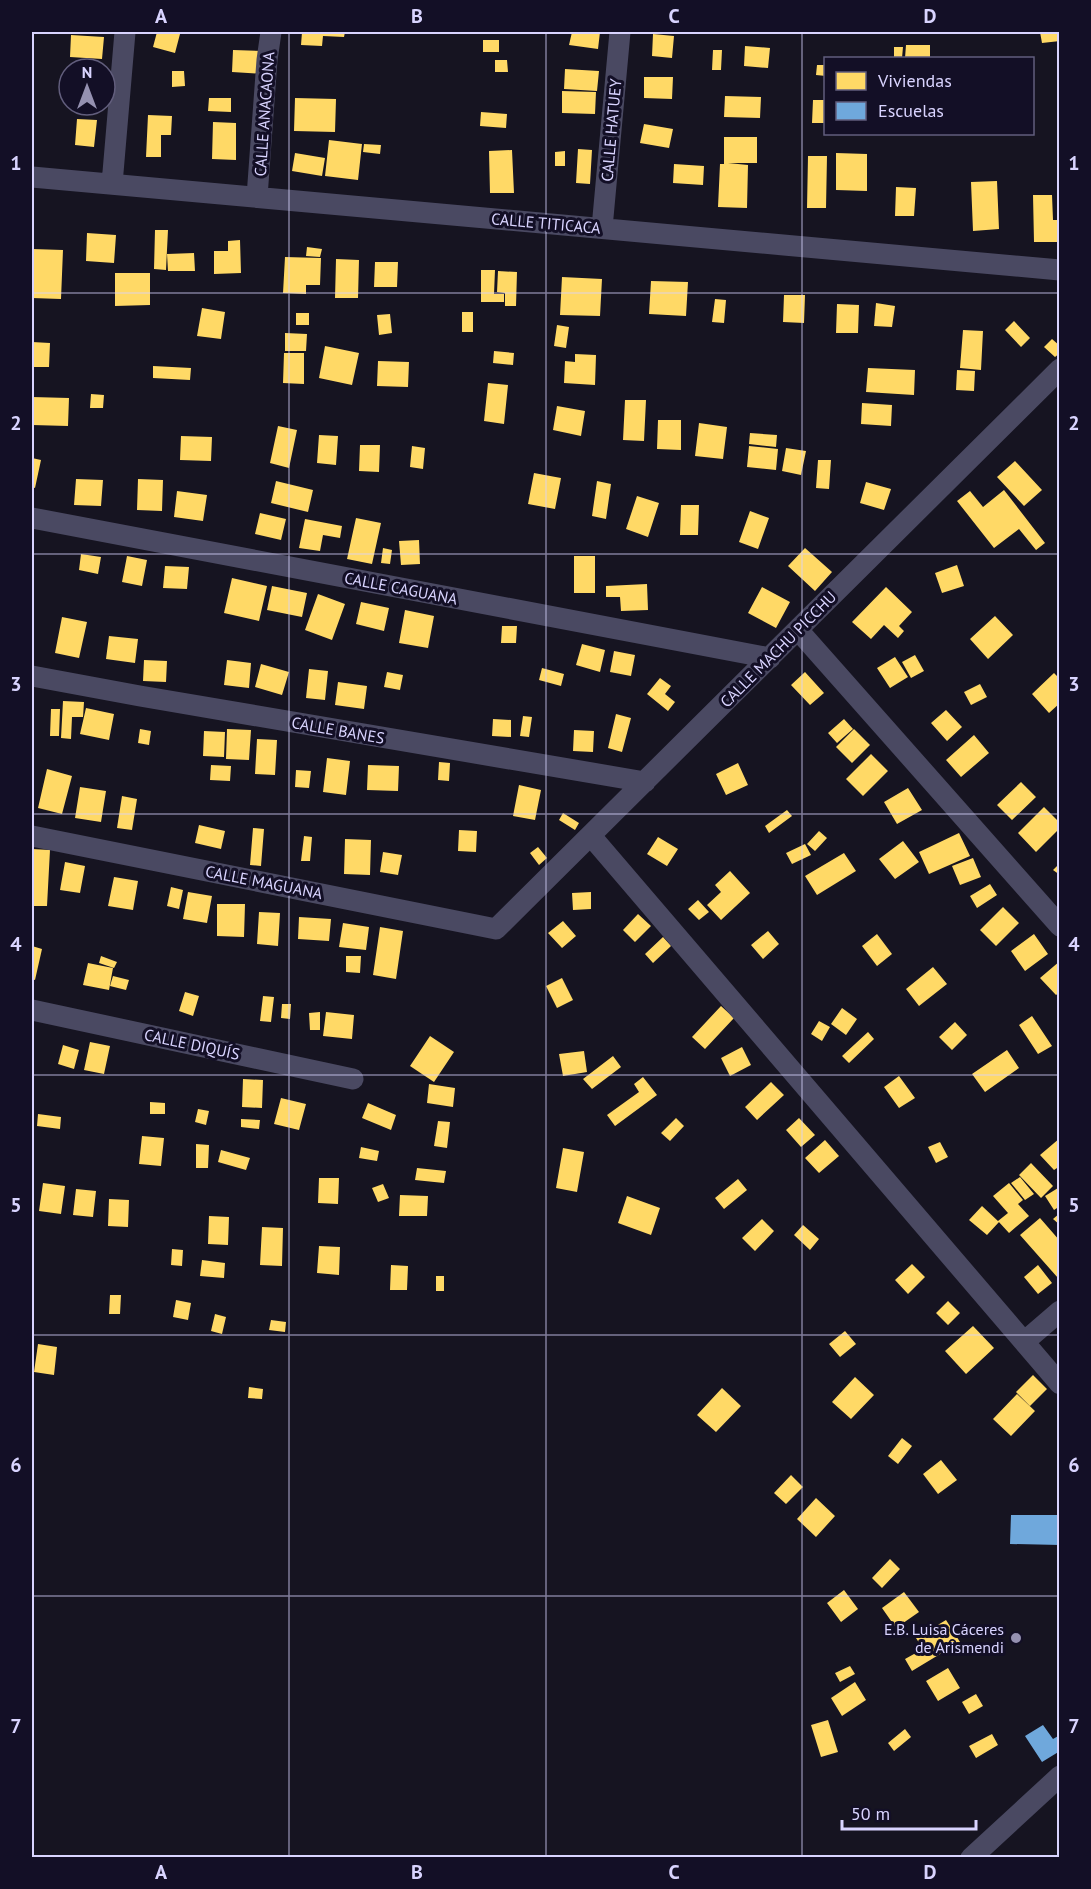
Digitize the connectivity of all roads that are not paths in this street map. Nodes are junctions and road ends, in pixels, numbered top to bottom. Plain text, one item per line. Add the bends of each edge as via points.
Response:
1 (125, 32) edge
2 (271, 32) edge
3 (621, 32) edge
4 (32, 177) edge
5 (112, 184) junction
6 (257, 197) junction
7 (602, 228) junction
8 (1059, 270) edge
9 (1059, 369) edge
10 (32, 518) edge
11 (798, 630) junction
12 (770, 658) junction
13 (32, 676) edge
14 (645, 782) junction
15 (32, 836) edge
16 (591, 836) junction
17 (1059, 926) edge
18 (496, 929) joint
19 (32, 1010) edge
20 (353, 1079) dead end
21 (1059, 1311) edge
22 (1024, 1342) junction
23 (1059, 1384) edge
24 (1059, 1776) edge
25 (971, 1857) edge

1 - 5 street
2 - 6 street, CALLE ANACAONA
3 - 7 street, CALLE HATUEY
4 - 5 street, CALLE TITICACA
5 - 6 street, CALLE TITICACA
6 - 7 street, CALLE TITICACA
7 - 8 street, CALLE TITICACA
9 - 11 street, CALLE MACHU PICCHU
10 - 12 street, CALLE CAGUANA
11 - 12 street, CALLE MACHU PICCHU
11 - 17 street
12 - 14 street, CALLE MACHU PICCHU
13 - 14 street, CALLE BANES
14 - 16 street, CALLE MACHU PICCHU
15 - 18 street, CALLE MAGUANA
16 - 18 street, CALLE MACHU PICCHU
16 - 22 street
19 - 20 street, CALLE DIQUÍS
21 - 22 street
22 - 23 street
24 - 25 street

